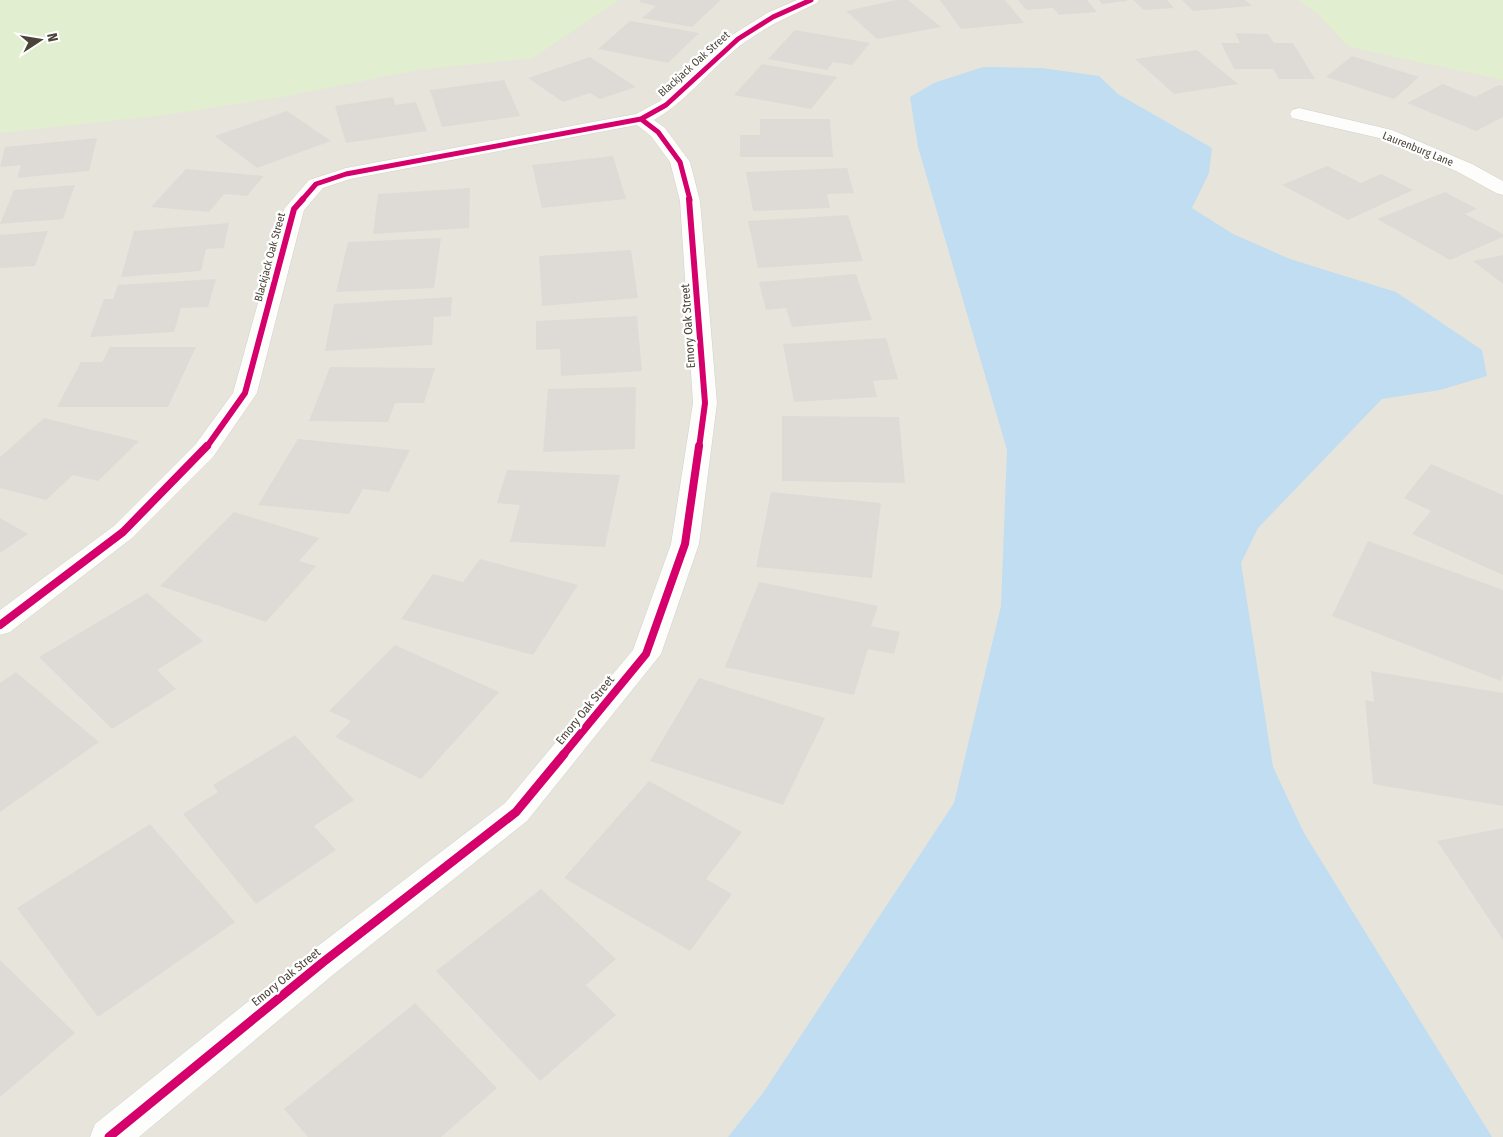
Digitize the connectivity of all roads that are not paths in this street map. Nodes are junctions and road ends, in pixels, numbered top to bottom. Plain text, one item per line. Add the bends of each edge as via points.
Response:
1 (811, 0) edge
2 (1299, 114) dead end
3 (641, 119) junction
4 (1503, 190) edge
5 (0, 625) edge
6 (109, 1137) edge

1 - 3 street, Blackjack Oak Street via 773,17 738,39 666,105
2 - 4 street, Laurenburg Lane via 1385,134 1464,168
3 - 5 street, Blackjack Oak Street via 346,174 316,184 294,210 245,392 204,452 123,532
3 - 6 street, Emory Oak Street via 658,132 680,162 690,200 706,403 685,544 646,654 516,812 322,963

